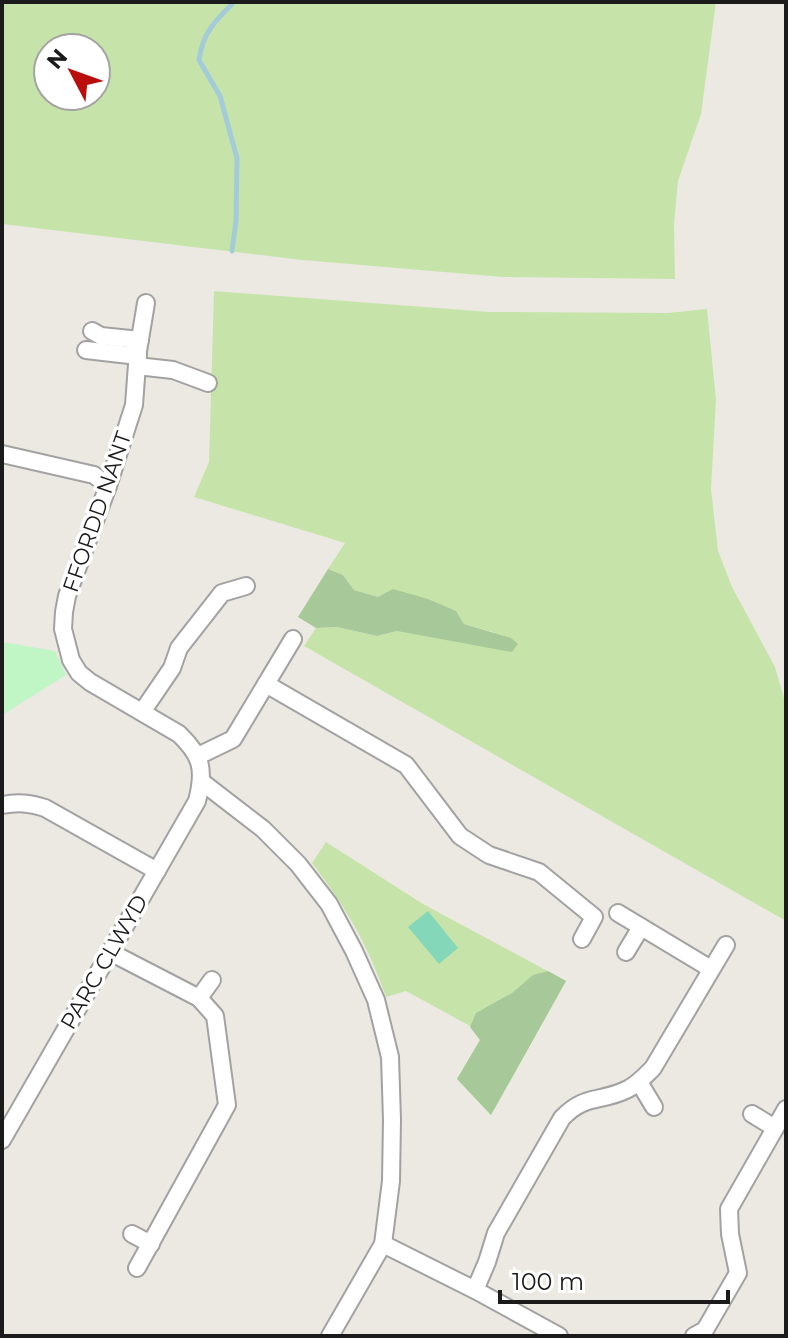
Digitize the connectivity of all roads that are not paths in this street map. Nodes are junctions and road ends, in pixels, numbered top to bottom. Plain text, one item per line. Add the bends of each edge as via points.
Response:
1 (146, 303) dead end
2 (92, 331) dead end
3 (86, 350) dead end
4 (138, 354) junction
5 (208, 383) dead end
6 (2, 454) edge
7 (108, 486) junction
8 (246, 586) dead end
9 (293, 639) dead end
10 (266, 684) junction
11 (142, 712) junction
12 (198, 756) junction
13 (202, 782) junction
14 (2, 805) edge
15 (157, 871) junction
16 (618, 913) dead end
17 (641, 927) junction
18 (582, 939) dead end
19 (726, 945) dead end
20 (110, 952) junction
21 (626, 952) dead end
22 (711, 969) junction
23 (212, 980) dead end
24 (199, 998) junction
25 (639, 1082) junction
26 (654, 1107) dead end
27 (786, 1109) edge
28 (752, 1114) dead end
29 (775, 1128) junction
30 (2, 1140) edge
31 (132, 1234) dead end
32 (151, 1244) junction
33 (383, 1244) junction
34 (137, 1268) dead end
35 (475, 1290) junction
36 (330, 1336) edge
37 (559, 1336) edge
38 (694, 1336) edge

1 - 4 street, FFORDD NANT
2 - 4 street
3 - 4 street
4 - 5 street
4 - 7 street, FFORDD NANT via 134,405
6 - 7 street via 94,475
7 - 11 street, FFORDD NANT via 67,596 63,629 79,673
8 - 11 street via 217,588
9 - 10 street
10 - 12 street via 233,739
10 - 18 street via 406,765 460,836 489,855 539,872 594,917
11 - 12 street, FFORDD NANT via 179,734
12 - 13 street
13 - 15 street, PARC CLWYD via 197,801
13 - 33 street via 298,864 329,904 376,1000 390,1057 392,1120
14 - 15 street via 18,802 45,808
15 - 20 street, PARC CLWYD
16 - 17 street
17 - 21 street
17 - 22 street
19 - 22 street
20 - 24 street
20 - 30 street, PARC CLWYD
22 - 25 street via 653,1068
23 - 24 street
24 - 32 street via 215,1016 227,1105
25 - 26 street
25 - 35 street via 587,1100 562,1118 496,1233
27 - 29 street
28 - 29 street
29 - 38 street via 729,1209 738,1273 705,1330
31 - 32 street
32 - 34 street
33 - 35 street
33 - 36 street
35 - 37 street

